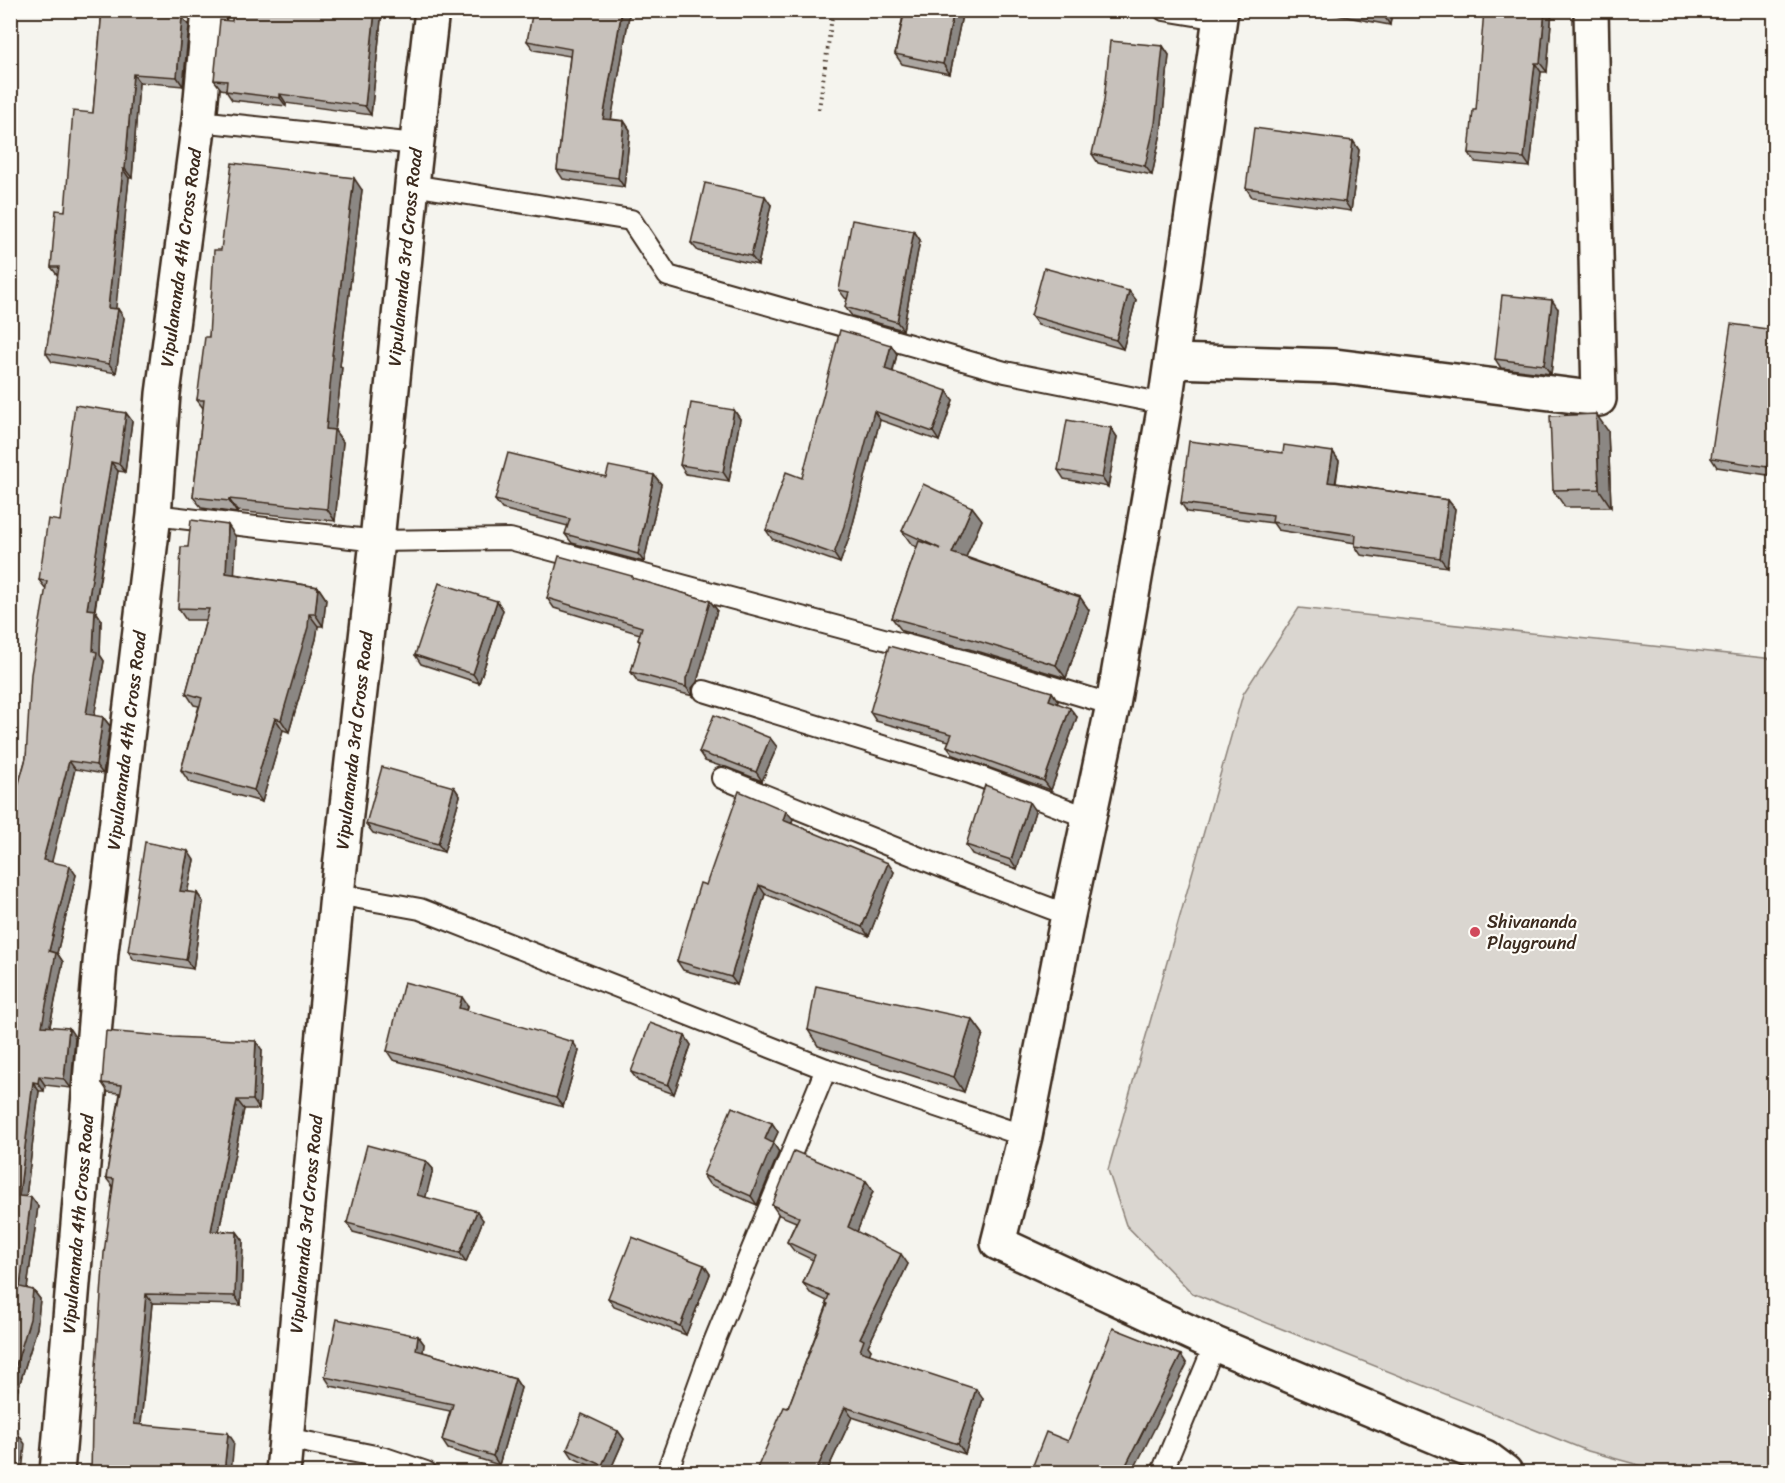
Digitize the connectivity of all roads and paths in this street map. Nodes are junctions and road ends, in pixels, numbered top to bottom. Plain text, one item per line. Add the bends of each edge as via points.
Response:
1 (209, 10) edge
2 (432, 10) edge
3 (833, 10) edge
4 (1164, 10) edge
5 (1591, 10) edge
6 (1220, 15) edge
7 (819, 109) dead end
8 (199, 121) junction
9 (416, 144) junction
10 (412, 185) junction
11 (1172, 361) junction
12 (1165, 404) junction
13 (154, 515) junction
14 (377, 540) junction
15 (704, 691) dead end
16 (1113, 705) junction
17 (722, 778) dead end
18 (1089, 818) junction
19 (337, 894) junction
20 (1068, 915) junction
21 (826, 1069) junction
22 (1025, 1136) junction
23 (1215, 1344) junction
24 (286, 1438) junction
25 (57, 1473) edge
26 (283, 1473) edge
27 (426, 1473) edge
28 (667, 1473) edge
29 (1162, 1473) edge
30 (1505, 1473) edge

1 - 8 street, Vipulananda 4th Cross Road
2 - 9 street, Vipulananda 3rd Cross Road
3 - 7 path
4 - 6 lane
5 - 11 street via 1599,399 1335,366
6 - 11 street
8 - 9 lane
8 - 13 street, Vipulananda 4th Cross Road via 163,394
9 - 10 street, Vipulananda 3rd Cross Road
10 - 12 lane via 631,219 668,276 1005,372
10 - 14 street, Vipulananda 3rd Cross Road
11 - 12 street
12 - 16 street
13 - 14 lane
13 - 25 street, Vipulananda 4th Cross Road via 101,952
14 - 16 lane via 510,539 977,664
14 - 19 street, Vipulananda 3rd Cross Road
15 - 18 lane via 970,773
16 - 18 street
17 - 20 lane
18 - 20 street
19 - 21 lane via 420,909
19 - 24 street, Vipulananda 3rd Cross Road
20 - 22 street
21 - 22 lane
21 - 28 lane via 714,1342
22 - 23 street via 998,1243
23 - 29 lane
23 - 30 street via 1485,1457
24 - 26 street, Vipulananda 3rd Cross Road
24 - 27 lane via 386,1458

